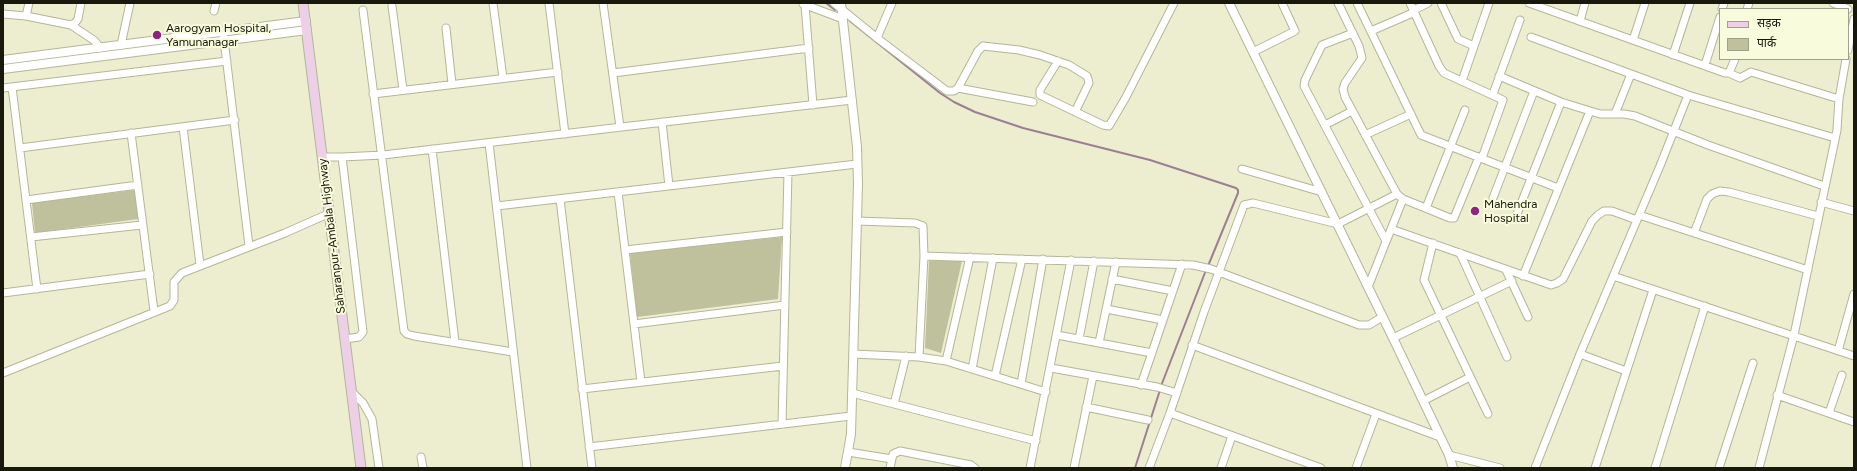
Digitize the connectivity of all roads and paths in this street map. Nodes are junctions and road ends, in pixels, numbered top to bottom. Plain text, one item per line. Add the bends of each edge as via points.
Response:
1 (29, 3) edge
2 (81, 3) edge
3 (130, 3) edge
4 (216, 3) edge
5 (303, 3) edge
6 (493, 3) edge
7 (549, 3) edge
8 (603, 3) edge
9 (834, 3) edge
10 (892, 3) edge
11 (1174, 3) edge
12 (1228, 3) edge
13 (1282, 3) edge
14 (1338, 3) edge
15 (1357, 3) edge
16 (1428, 3) edge
17 (1441, 3) edge
18 (1490, 3) edge
19 (1530, 3) edge
20 (1585, 3) edge
21 (1645, 3) edge
22 (1690, 3) edge
23 (1833, 3) edge
24 (803, 4) edge
25 (392, 6) dead end
26 (841, 6) edge
27 (1413, 8) edge
28 (1846, 8) edge
29 (363, 10) dead end
30 (214, 11) dead end
31 (3, 14) edge
32 (26, 16) junction
33 (843, 19) junction
34 (1854, 19) edge
35 (1520, 20) dead end
36 (1719, 20) edge
37 (306, 21) junction
38 (1580, 21) junction
39 (71, 26) junction
40 (446, 28) dead end
41 (307, 30) junction
42 (223, 31) junction
43 (1371, 31) junction
44 (1353, 33) junction
45 (1531, 36) dead end
46 (877, 38) junction
47 (1633, 40) junction
48 (225, 41) junction
49 (121, 45) junction
50 (1849, 45) edge
51 (1474, 46) junction
52 (100, 48) junction
53 (808, 48) junction
54 (1253, 52) junction
55 (1673, 55) junction
56 (3, 60) edge
57 (1735, 60) edge
58 (1846, 60) edge
59 (227, 61) junction
60 (1058, 61) junction
61 (1705, 65) junction
62 (3, 69) edge
63 (558, 72) junction
64 (613, 73) junction
65 (1729, 73) junction
66 (1631, 74) junction
67 (1499, 76) junction
68 (503, 78) junction
69 (1462, 81) junction
70 (452, 84) junction
71 (12, 87) junction
72 (3, 88) edge
73 (958, 88) junction
74 (403, 90) junction
75 (1534, 91) junction
76 (373, 94) junction
77 (1493, 94) junction
78 (1688, 94) junction
79 (1839, 99) junction
80 (852, 100) junction
81 (1033, 102) dead end
82 (1561, 102) junction
83 (813, 105) junction
84 (1466, 110) dead end
85 (1352, 111) junction
86 (1590, 111) junction
87 (1075, 112) junction
88 (1411, 114) junction
89 (1615, 114) junction
90 (235, 120) junction
91 (662, 122) junction
92 (1324, 125) junction
93 (183, 127) junction
94 (620, 127) junction
95 (1673, 130) junction
96 (131, 133) junction
97 (565, 134) junction
98 (1365, 135) junction
99 (1835, 138) junction
100 (489, 143) junction
101 (1451, 147) junction
102 (20, 148) junction
103 (432, 149) junction
104 (383, 155) junction
105 (323, 157) junction
106 (342, 157) junction
107 (1480, 158) junction
108 (857, 164) junction
109 (1505, 167) junction
110 (1242, 169) dead end
111 (788, 172) junction
112 (1531, 177) junction
113 (138, 185) junction
114 (669, 186) junction
115 (1824, 186) junction
116 (1558, 188) junction
117 (618, 192) junction
118 (1322, 192) junction
119 (1397, 194) junction
120 (1494, 198) dead end
121 (560, 199) junction
122 (1403, 199) junction
123 (26, 200) junction
124 (1821, 202) junction
125 (496, 206) junction
126 (1369, 208) junction
127 (1426, 208) junction
128 (1854, 211) edge
129 (330, 213) junction
130 (1517, 214) dead end
131 (1818, 216) junction
132 (1638, 218) junction
133 (857, 221) junction
134 (1338, 224) junction
135 (142, 225) junction
136 (1391, 229) junction
137 (787, 232) junction
138 (1694, 233) junction
139 (31, 237) junction
140 (1386, 242) junction
141 (1433, 243) junction
142 (250, 246) junction
143 (625, 250) junction
144 (1460, 253) junction
145 (924, 256) junction
146 (970, 257) junction
147 (993, 258) junction
148 (1022, 259) junction
149 (1043, 259) junction
150 (1071, 260) junction
151 (1094, 261) junction
152 (1116, 262) junction
153 (1182, 264) junction
154 (200, 265) junction
155 (1506, 270) junction
156 (1808, 270) junction
157 (1220, 273) junction
158 (150, 274) junction
159 (1523, 276) junction
160 (1612, 276) junction
161 (1112, 279) junction
162 (1512, 281) junction
163 (1368, 288) junction
164 (37, 289) junction
165 (1653, 290) junction
166 (1173, 291) junction
167 (3, 293) edge
168 (1854, 294) edge
169 (1480, 296) junction
170 (785, 305) junction
171 (1705, 306) junction
172 (1106, 310) junction
173 (154, 311) junction
174 (1440, 315) junction
175 (1382, 317) junction
176 (1528, 317) dead end
177 (1163, 320) junction
178 (1850, 321) edge
179 (634, 324) junction
180 (1057, 335) junction
181 (1794, 335) junction
182 (1393, 338) junction
183 (346, 339) junction
184 (1079, 339) junction
185 (455, 342) junction
186 (1099, 343) junction
187 (1192, 345) junction
188 (1838, 351) junction
189 (513, 352) junction
190 (1152, 353) junction
191 (853, 354) junction
192 (1580, 354) junction
193 (906, 356) junction
194 (919, 356) junction
195 (1507, 356) dead end
196 (1854, 356) edge
197 (946, 361) junction
198 (1753, 363) dead end
199 (783, 366) junction
200 (1051, 368) junction
201 (972, 369) junction
202 (1626, 371) junction
203 (3, 373) edge
204 (1842, 375) dead end
205 (995, 376) junction
206 (1093, 376) junction
207 (1470, 377) junction
208 (641, 382) junction
209 (1021, 384) junction
210 (1141, 385) junction
211 (582, 389) junction
212 (352, 392) junction
213 (1046, 392) junction
214 (852, 393) junction
215 (1177, 393) junction
216 (1777, 396) junction
217 (1423, 400) junction
218 (894, 404) junction
219 (1086, 407) junction
220 (1829, 413) junction
221 (1170, 414) junction
222 (1376, 414) junction
223 (1488, 414) dead end
224 (852, 416) junction
225 (1148, 420) dead end
226 (1854, 422) edge
227 (782, 424) junction
228 (1232, 436) junction
229 (1440, 437) junction
230 (1036, 441) junction
231 (589, 447) junction
232 (848, 452) junction
233 (1449, 455) junction
234 (421, 457) dead end
235 (892, 459) junction
236 (1303, 465) edge
237 (361, 468) edge
238 (379, 468) edge
239 (423, 468) edge
240 (527, 468) edge
241 (592, 468) edge
242 (844, 468) edge
243 (890, 468) edge
244 (975, 468) edge
245 (1030, 468) edge
246 (1074, 468) edge
247 (1149, 468) edge
248 (1221, 468) edge
249 (1321, 468) edge
250 (1356, 468) edge
251 (1453, 468) edge
252 (1500, 468) edge
253 (1535, 468) edge
254 (1595, 468) edge
255 (1654, 468) edge
256 (1719, 468) edge
257 (1759, 468) edge

1 - 32 street
2 - 39 street via 78,18
3 - 49 street
4 - 30 street
5 - 37 main road, Saharanpur-Ambala Highway
6 - 68 street
7 - 63 street
8 - 64 street
9 - 26 street
10 - 46 street
11 - 87 street via 1112,124 1103,125
12 - 54 street
13 - 54 street via 1295,31
14 - 44 street
15 - 43 street
16 - 27 street
17 - 51 street via 1458,39
18 - 51 street
19 - 38 street
20 - 38 street
21 - 47 street
22 - 55 street
23 - 28 street
24 - 33 street
24 - 53 street
25 - 74 street
26 - 33 street
26 - 46 street
27 - 43 street
27 - 69 street via 1439,66 1448,76
29 - 76 street
31 - 32 street
32 - 39 street
33 - 80 street
34 - 50 street
35 - 67 street
36 - 61 street
37 - 41 main road, Saharanpur-Ambala Highway
37 - 42 street
38 - 47 street
39 - 52 street via 95,41
40 - 70 street
41 - 48 street
41 - 105 main road, Saharanpur-Ambala Highway
42 - 48 street
42 - 49 street
43 - 88 street
44 - 85 street via 1362,58 1343,90
44 - 92 street via 1322,45 1305,80 1304,86
45 - 66 street
46 - 73 street via 947,91
47 - 55 street
48 - 59 street
48 - 62 street
49 - 52 street
51 - 69 street
52 - 56 street
53 - 64 street
53 - 83 street
54 - 118 street
55 - 61 street
57 - 65 street
58 - 79 street
59 - 71 street
59 - 90 street
60 - 73 street via 1019,50 983,46
60 - 87 street via 1082,72 1088,79 1089,83
60 - 87 street via 1039,93
61 - 65 street
63 - 68 street
63 - 97 street
64 - 94 street
65 - 79 street via 1742,78 1751,72
66 - 78 street
66 - 89 street
67 - 75 street
67 - 77 street
68 - 70 street
69 - 77 street
70 - 74 street
71 - 72 street
71 - 102 street
73 - 81 street
74 - 76 street
75 - 82 street
75 - 109 street
76 - 104 street
77 - 107 street via 1503,102
78 - 95 street
78 - 99 street
79 - 99 street
80 - 83 street
80 - 108 street
82 - 86 street
82 - 112 street
83 - 91 street
84 - 101 street
85 - 92 street
85 - 98 street
86 - 89 street
86 - 116 street
88 - 98 street
88 - 101 street via 1421,136
89 - 95 street via 1635,116
90 - 93 street
90 - 142 street
91 - 94 street
91 - 114 street
92 - 126 street
93 - 96 street
93 - 154 street
94 - 97 street
95 - 115 street
95 - 132 street
96 - 102 street
96 - 113 street
97 - 100 street
98 - 119 street
99 - 115 street
100 - 103 street
100 - 125 street
101 - 107 street
101 - 127 street
102 - 123 street
103 - 104 street
103 - 185 street
104 - 106 street
104 - 185 street via 404,331 414,336
105 - 106 street
105 - 129 main road, Saharanpur-Ambala Highway
106 - 183 street via 363,332 359,337
107 - 109 street
107 - 127 street via 1454,218
108 - 111 street
108 - 133 street
109 - 112 street
109 - 120 street
110 - 118 street
111 - 114 street
111 - 137 street
112 - 116 street
112 - 130 street
113 - 123 street
113 - 135 street
114 - 117 street
115 - 124 street
116 - 159 street
117 - 121 street
117 - 143 street
118 - 134 street
119 - 122 street
119 - 126 street
121 - 125 street
121 - 211 street
122 - 127 street
122 - 136 street
123 - 139 street
124 - 128 street
124 - 131 street
125 - 189 street
126 - 134 street
126 - 140 street
129 - 142 street
129 - 183 main road, Saharanpur-Ambala Highway
131 - 138 street via 1720,191 1707,199
131 - 156 street
132 - 138 street
132 - 159 street via 1612,211 1604,211 1598,215 1592,221 1563,279 1557,283 1551,285
132 - 160 street
133 - 145 street via 923,226
133 - 191 street
134 - 157 street via 1248,203 1242,208
134 - 163 street
135 - 139 street
135 - 158 street
136 - 140 street
136 - 141 street
137 - 143 street
137 - 170 street
138 - 156 street
139 - 164 street
140 - 163 street
141 - 144 street
141 - 174 street via 1424,280
142 - 154 street
143 - 179 street
144 - 155 street
144 - 169 street
145 - 146 street
145 - 194 street
146 - 147 street
146 - 197 street
147 - 148 street
147 - 201 street
148 - 149 street
148 - 205 street
149 - 150 street
149 - 209 street
150 - 151 street
150 - 180 street
151 - 152 street
151 - 184 street
152 - 153 street
152 - 161 street
153 - 157 street
153 - 166 street
154 - 173 street via 178,276 174,282 172,304
155 - 159 street
155 - 162 street
156 - 181 street
157 - 175 street via 1359,325 1369,325
157 - 187 street
158 - 164 street
158 - 173 street
160 - 165 street
160 - 192 street
161 - 166 street
161 - 172 street
162 - 169 street
162 - 176 street
163 - 175 street
164 - 167 street
165 - 171 street
165 - 202 street
166 - 177 street
168 - 178 street
169 - 174 street
169 - 195 street
170 - 179 street
170 - 199 street
171 - 181 street
171 - 255 street
172 - 177 street
172 - 186 street
173 - 203 street
174 - 182 street
174 - 207 street
175 - 182 street
177 - 190 street
178 - 188 street
179 - 208 street
180 - 184 street
180 - 200 street
181 - 188 street
181 - 216 street
182 - 217 street
183 - 212 main road, Saharanpur-Ambala Highway
184 - 186 street
185 - 189 street
186 - 190 street
187 - 215 street
187 - 222 street
188 - 196 street
189 - 240 street
190 - 210 street
191 - 193 street
191 - 214 street
192 - 202 street
192 - 253 street
193 - 194 street
193 - 218 street
194 - 197 street
197 - 201 street
198 - 256 street
199 - 208 street
199 - 227 street
200 - 206 street
200 - 213 street
201 - 205 street
202 - 254 street
204 - 220 street
205 - 209 street
206 - 210 street
206 - 219 street
207 - 217 street
207 - 223 street
208 - 211 street
209 - 213 street
210 - 215 street
211 - 231 street
212 - 237 main road, Saharanpur-Ambala Highway
212 - 238 street via 363,403 372,419
213 - 230 street
214 - 218 street
214 - 224 street
215 - 221 street
216 - 220 street
216 - 257 street
217 - 229 street
218 - 230 street
219 - 225 street
219 - 246 street
220 - 226 street
221 - 228 street
221 - 247 street
222 - 229 street
222 - 250 street
224 - 227 street
224 - 232 street
227 - 231 street
228 - 236 street
228 - 248 street
229 - 233 street
230 - 245 street
231 - 241 street
232 - 235 street
232 - 242 street
233 - 251 street
233 - 252 street
234 - 239 street
235 - 243 street
235 - 244 street via 896,452 900,451 971,465
236 - 249 street

